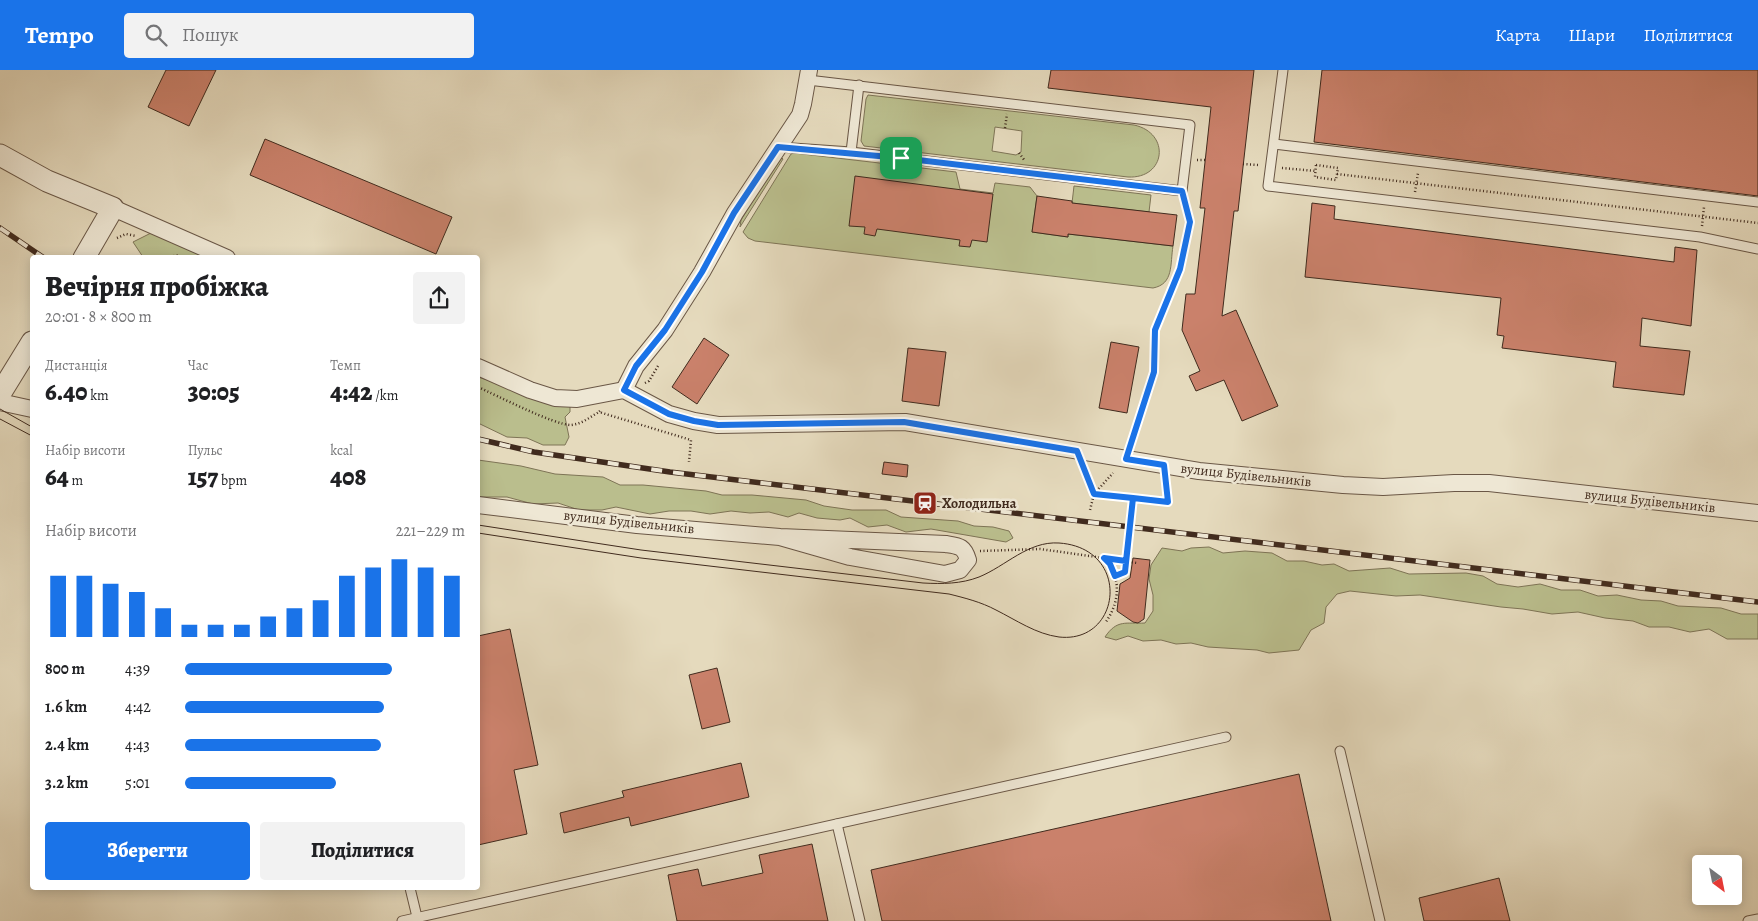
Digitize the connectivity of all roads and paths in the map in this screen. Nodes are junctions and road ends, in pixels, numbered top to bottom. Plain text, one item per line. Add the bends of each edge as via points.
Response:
1 (1283, 70) edge
2 (808, 75) edge
3 (859, 85) junction
4 (1274, 144) junction
5 (778, 147) junction
6 (851, 152) junction
7 (0, 156) edge
8 (1194, 160) dead end
9 (1205, 160) dead end
10 (1419, 161) junction
11 (1243, 164) dead end
12 (1270, 166) junction
13 (1316, 171) junction
14 (1337, 174) junction
15 (1416, 183) junction
16 (1182, 191) junction
17 (1706, 196) junction
18 (1758, 202) edge
19 (1414, 204) junction
20 (113, 208) junction
21 (1703, 217) junction
22 (1758, 224) edge
23 (1700, 238) junction
24 (142, 239) dead end
25 (111, 242) dead end
26 (1758, 249) edge
27 (172, 252) dead end
28 (86, 255) edge
29 (180, 255) edge
30 (220, 255) edge
31 (30, 345) edge
32 (480, 368) edge
33 (624, 390) junction
34 (0, 394) edge
35 (0, 402) edge
36 (30, 409) edge
37 (691, 440) dead end
38 (1077, 451) junction
39 (1126, 459) junction
40 (689, 462) dead end
41 (1164, 465) junction
42 (1094, 494) junction
43 (1133, 498) junction
44 (480, 505) edge
45 (1090, 510) dead end
46 (1758, 513) edge
47 (780, 537) junction
48 (965, 552) junction
49 (1104, 558) junction
50 (1126, 561) junction
51 (1137, 563) dead end
52 (1115, 576) junction
53 (1105, 623) dead end
54 (1226, 737) dead end
55 (1340, 751) dead end
56 (837, 824) junction
57 (410, 890) edge
58 (417, 919) edge
59 (1758, 919) edge
60 (402, 921) edge
61 (860, 921) edge
62 (1380, 921) edge
63 (1748, 921) edge

1 - 4 lane
2 - 3 lane
2 - 5 street via 800,115
3 - 6 lane
3 - 16 lane via 1190,125
4 - 10 lane
4 - 12 lane
5 - 6 lane
5 - 33 street via 734,213 702,272 665,330 636,366
6 - 16 lane
7 - 20 street via 47,181
8 - 9 path
10 - 15 path
10 - 17 lane
11 - 12 path
12 - 13 path
12 - 19 lane via 1268,186
13 - 14 path via 1315,177 1336,180
13 - 14 path via 1316,165 1338,168
14 - 15 path
15 - 19 path
15 - 21 path
16 - 39 path via 1190,222 1180,269 1155,330 1154,372
17 - 18 lane
17 - 21 path
19 - 23 lane
20 - 28 street
20 - 30 street
21 - 22 path
21 - 23 path
23 - 26 lane
24 - 25 path via 126,234
27 - 29 path
31 - 34 street
32 - 33 street via 555,398 577,399
33 - 38 street, вулиця Будівельників via 669,414 718,425 904,422
35 - 36 street
37 - 40 path
38 - 39 street, вулиця Будівельників
38 - 42 path
39 - 41 street, вулиця Будівельників
39 - 42 path
41 - 43 path via 1168,502
41 - 46 street, вулиця Будівельників via 1343,485 1383,487 1489,483
42 - 43 path
42 - 45 path
43 - 50 path, bridge
44 - 47 street, вулиця Будівельників via 637,525
47 - 48 street, вулиця Будівельників via 946,544 959,546
47 - 48 street, вулиця Будівельників via 850,557 944,574 960,570 968,560
48 - 49 path via 1040,549
49 - 50 path
49 - 52 path
50 - 51 path
50 - 52 path via 1125,572
52 - 53 path via 1117,597
54 - 56 lane
55 - 62 lane
56 - 58 lane
56 - 61 lane
57 - 58 lane
58 - 60 lane
59 - 63 lane

